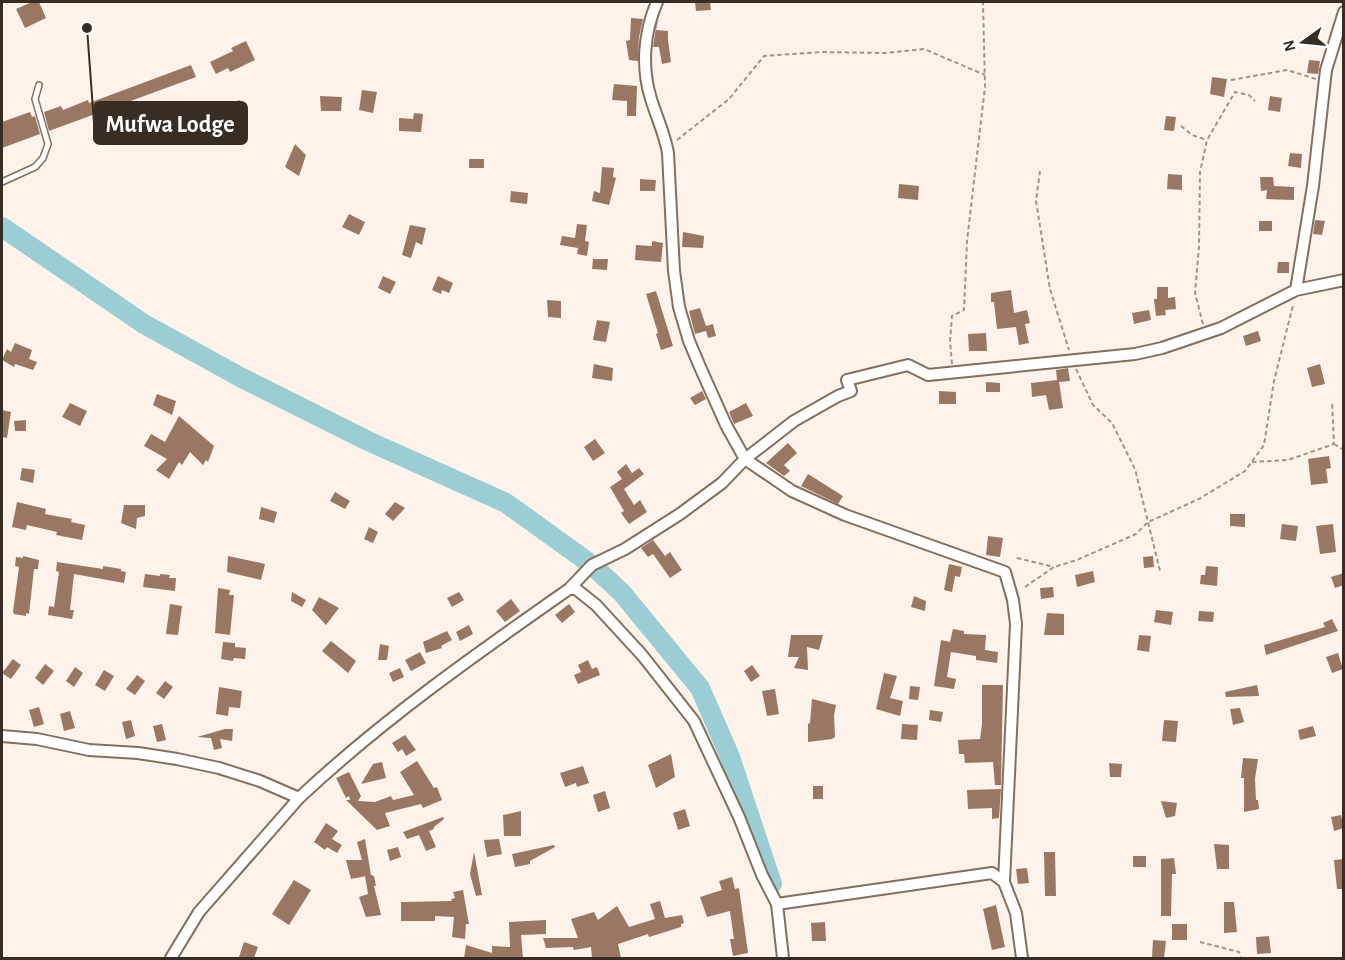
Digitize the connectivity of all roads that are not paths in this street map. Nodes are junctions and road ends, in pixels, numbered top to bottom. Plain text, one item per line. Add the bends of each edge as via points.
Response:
1 (657, 2) edge
2 (1344, 12) edge
3 (39, 85) dead end
4 (2, 182) edge
5 (1344, 280) edge
6 (1296, 290) junction
7 (745, 459) junction
8 (569, 589) junction
9 (2, 736) edge
10 (299, 798) junction
11 (1004, 882) junction
12 (777, 904) junction
13 (171, 958) edge
14 (783, 958) edge
15 (1022, 958) edge

1 - 7 street via 645,40 646,73 667,147 674,271 681,315 700,368
2 - 6 street via 1326,70
3 - 4 lane via 35,99 48,144 43,158 35,167
5 - 6 street
6 - 7 street via 1221,328 1136,354 928,375 908,365 847,380 851,391 794,421
7 - 8 street via 722,483 680,514 592,565
7 - 11 street via 792,491 845,515 1005,572 1016,624
8 - 10 street via 413,702
8 - 12 street via 576,589 596,605 694,721
9 - 10 street via 177,759 260,781
10 - 13 street via 199,912
11 - 12 street via 992,873
11 - 15 street via 1016,913
12 - 14 street

